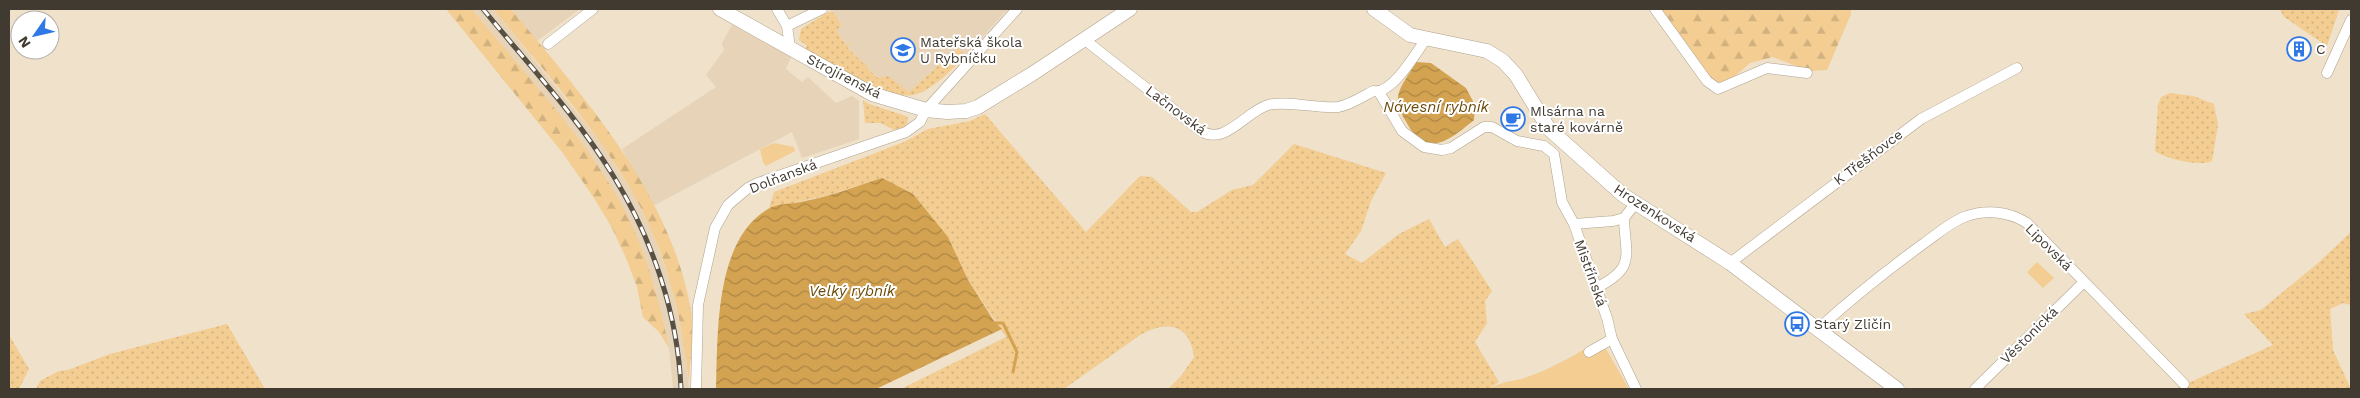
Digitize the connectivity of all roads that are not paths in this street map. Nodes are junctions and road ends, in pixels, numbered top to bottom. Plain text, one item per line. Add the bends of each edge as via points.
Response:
1 (593, 9) edge
2 (720, 9) edge
3 (777, 9) edge
4 (822, 9) edge
5 (1017, 9) edge
6 (1130, 9) edge
7 (1374, 9) edge
8 (1655, 9) edge
9 (2351, 20) edge
10 (787, 26) junction
11 (1426, 39) junction
12 (1085, 40) junction
13 (548, 44) dead end
14 (790, 47) junction
15 (2017, 68) dead end
16 (1807, 73) dead end
17 (2327, 73) dead end
18 (1378, 92) junction
19 (926, 110) junction
20 (1564, 144) junction
21 (1554, 154) junction
22 (1635, 204) junction
23 (1624, 218) junction
24 (1574, 224) junction
25 (1730, 263) junction
26 (2084, 282) junction
27 (1596, 288) junction
28 (1818, 329) junction
29 (1612, 339) junction
30 (1589, 352) dead end
31 (2184, 384) dead end
32 (696, 389) edge
33 (1636, 389) edge
34 (1897, 389) edge
35 (1975, 389) edge

1 - 13 street
2 - 14 street, Strojírenská
3 - 10 street
4 - 10 street
5 - 19 street, Dolňanská
6 - 12 street, Strojírenská
7 - 11 street, Hrozenkovská via 1410,35
8 - 16 street via 1707,81 1718,89 1767,68
9 - 17 street
10 - 14 street
11 - 18 street, Lačnovská via 1392,85
11 - 20 street, Hrozenkovská via 1487,52 1504,61 1549,129
12 - 18 street, Lačnovská via 1210,136 1222,134 1269,105 1336,107 1373,91
12 - 19 street, Strojírenská via 978,107 966,111
14 - 19 street, Strojírenská via 872,94
15 - 25 street, K Třešňovce via 1921,119
18 - 21 street via 1402,131 1424,147 1451,148 1484,127 1492,127 1517,141 1544,146
19 - 32 street, Dolňanská via 920,122 906,132 758,183 728,205 715,228 698,304
20 - 21 street
20 - 22 street, Hrozenkovská
21 - 24 street, Mistřínská via 1562,202
22 - 23 street
22 - 25 street, Hrozenkovská via 1679,228
23 - 24 street
23 - 27 street via 1628,257 1620,273
24 - 27 street, Mistřínská
25 - 28 street, Hrozenkovská
26 - 28 street, Lipovská via 2027,223 2008,214 1985,212 1964,217 1944,229 1874,280
26 - 31 street, Lipovská
26 - 35 street, Věstonická
27 - 29 street, Mistřínská
28 - 34 street, Hrozenkovská
29 - 30 street
29 - 33 street, Mistřínská

